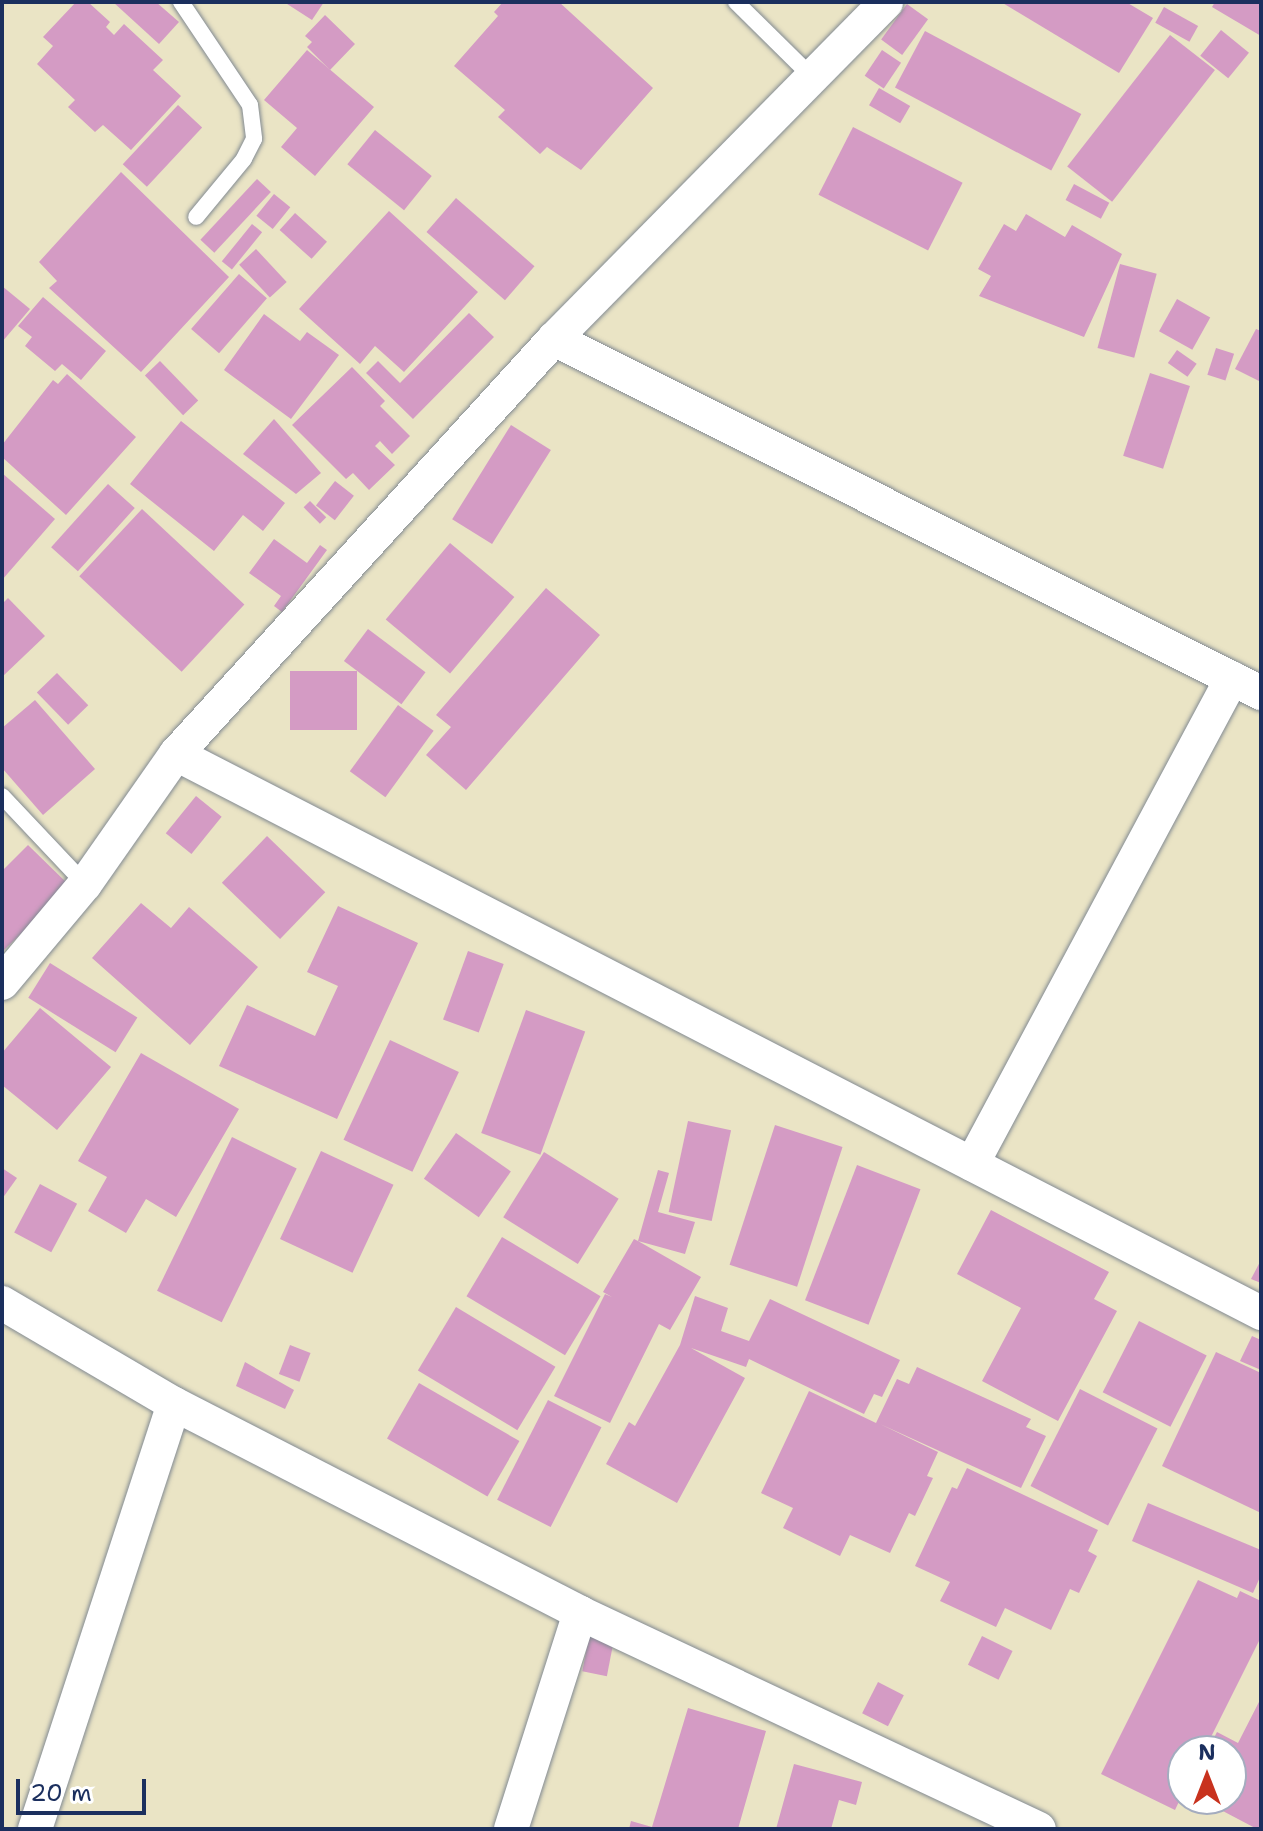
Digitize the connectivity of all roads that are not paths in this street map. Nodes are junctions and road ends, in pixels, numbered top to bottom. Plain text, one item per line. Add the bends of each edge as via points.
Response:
1 (181, 2) edge
2 (736, 2) edge
3 (886, 2) edge
4 (814, 80) junction
5 (196, 217) dead end
6 (554, 339) junction
7 (1246, 686) edge
8 (176, 754) junction
9 (2, 796) edge
10 (85, 884) junction
11 (2, 983) edge
12 (972, 1164) junction
13 (2, 1303) edge
14 (1261, 1313) edge
15 (174, 1404) junction
16 (580, 1613) junction
17 (1030, 1827) edge
18 (35, 1829) edge
19 (511, 1829) edge

1 - 5 lane via 250,105 254,139
2 - 4 lane
3 - 4 street
4 - 6 street
6 - 7 street
6 - 8 street
7 - 12 street
8 - 10 street
8 - 12 street
9 - 10 lane
10 - 11 street
12 - 14 street
13 - 15 street
15 - 16 street
15 - 18 street
16 - 17 street
16 - 19 street

